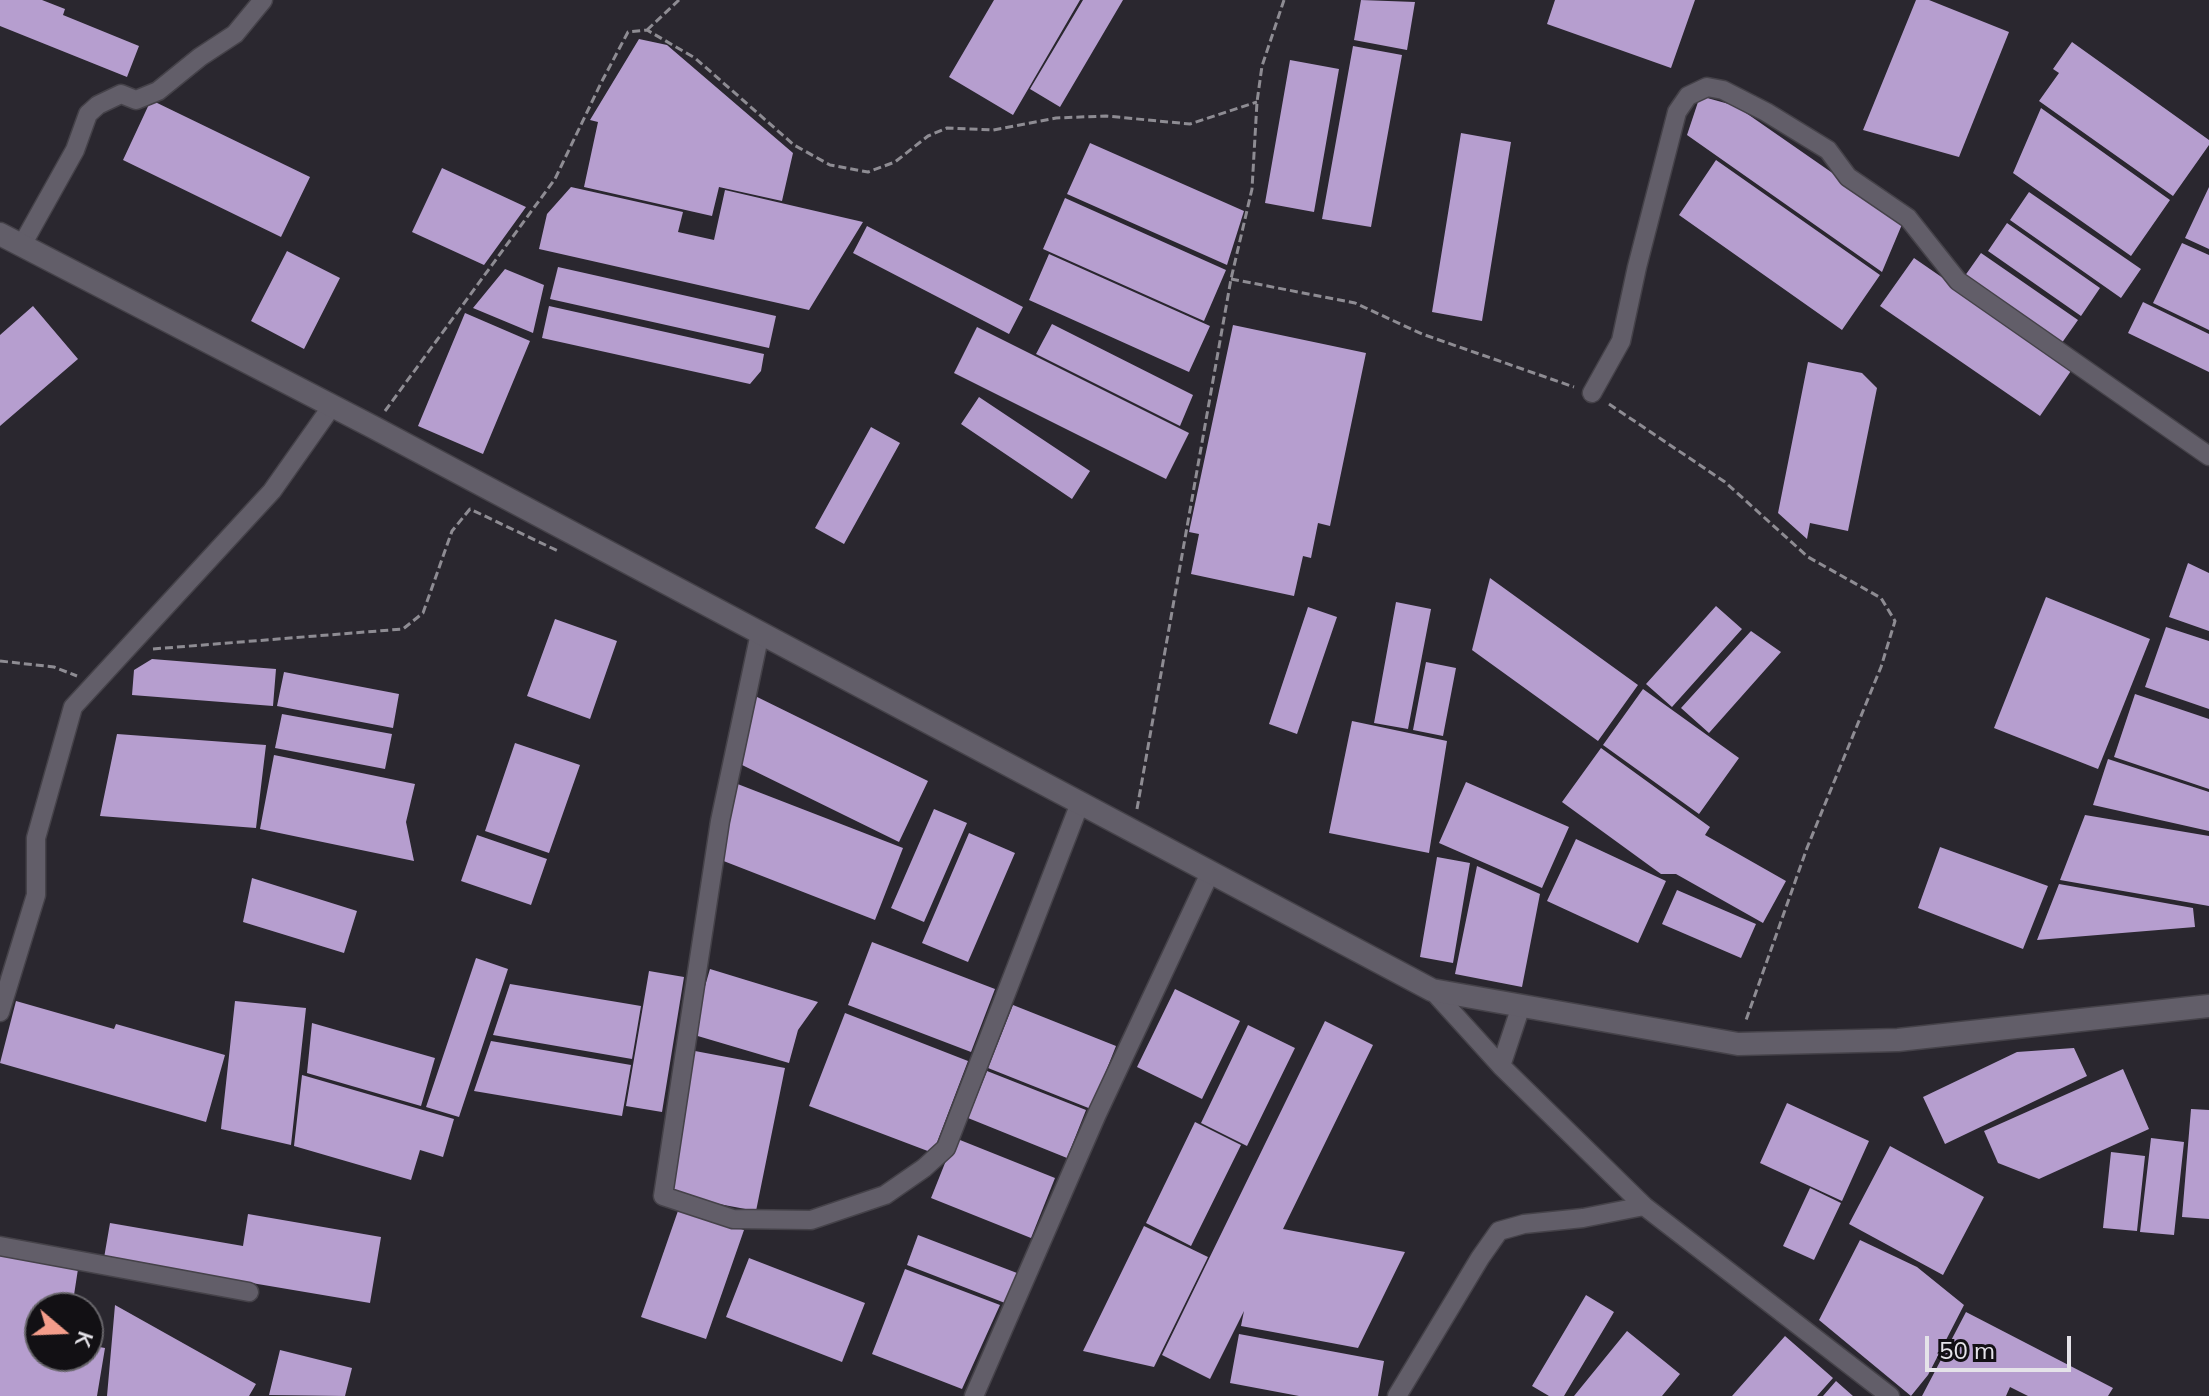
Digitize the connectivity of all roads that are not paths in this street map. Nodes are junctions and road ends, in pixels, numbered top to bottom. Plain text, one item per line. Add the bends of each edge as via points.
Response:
1 (263, 0) edge
2 (0, 234) edge
3 (22, 245) junction
4 (1592, 393) road end
5 (332, 406) junction
6 (2209, 456) edge
7 (760, 633) junction
8 (1080, 803) junction
9 (1210, 873) junction
10 (1432, 990) junction
11 (1521, 1006) junction
12 (2209, 1006) edge
13 (0, 1012) edge
14 (1501, 1066) junction
15 (1644, 1206) junction
16 (0, 1246) edge
17 (249, 1292) dead end
18 (974, 1396) edge
19 (1397, 1396) edge
20 (1890, 1396) edge

1 - 3 street via 235,34 158,91 136,100 121,94 88,114 75,150
2 - 3 street
3 - 5 street
4 - 6 street via 1621,341 1677,112 1688,96 1707,87 1766,112 1828,150 1848,177 1908,218 1958,281
5 - 7 street
5 - 13 street via 272,491 73,707 36,838 36,895
7 - 8 street
7 - 8 street via 720,821 663,1196 733,1219 811,1220 885,1195 946,1148
8 - 9 street
9 - 10 street
9 - 18 street
10 - 11 street
10 - 14 street
11 - 12 street via 1738,1044 1898,1040
11 - 14 street
14 - 15 street
15 - 19 street via 1499,1231
15 - 20 street
16 - 17 street

